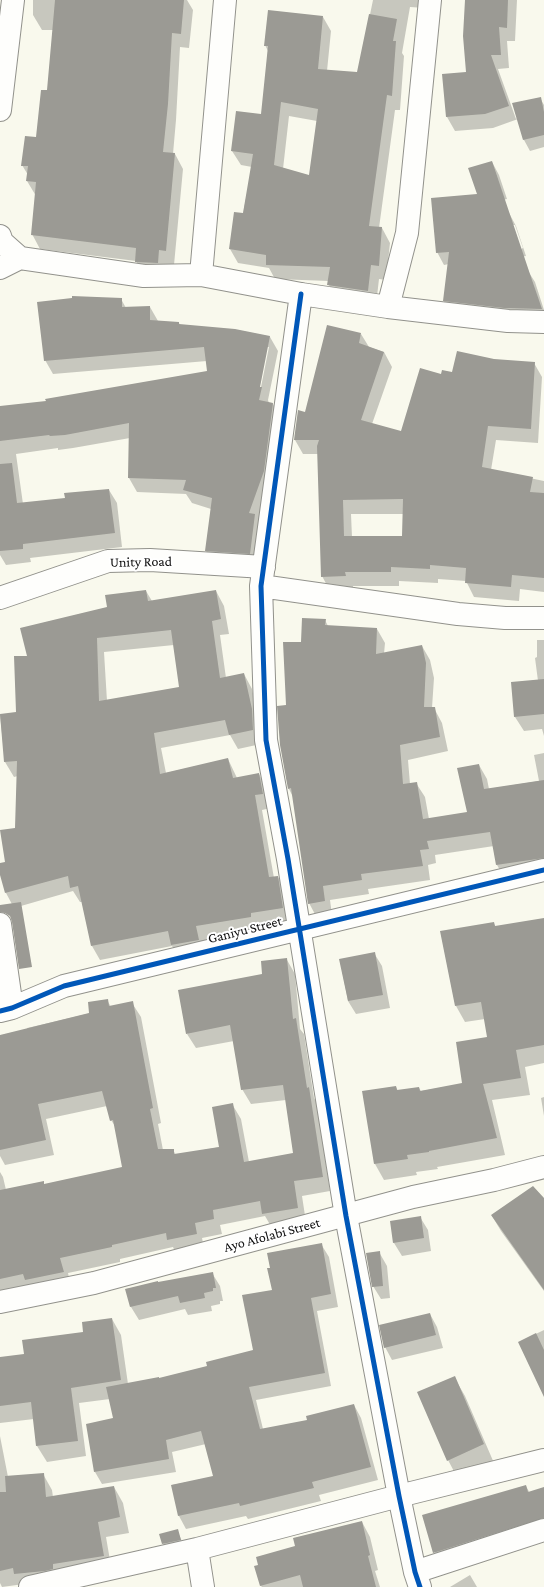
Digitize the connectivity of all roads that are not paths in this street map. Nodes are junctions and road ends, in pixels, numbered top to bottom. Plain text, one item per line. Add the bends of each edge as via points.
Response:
1 (13, 0) edge
2 (225, 0) edge
3 (430, 0) edge
4 (0, 110) edge
5 (0, 236) edge
6 (20, 258) junction
7 (0, 268) edge
8 (201, 275) junction
9 (301, 294) junction
10 (388, 307) junction
11 (544, 322) edge
12 (262, 576) junction
13 (0, 598) edge
14 (544, 618) edge
15 (544, 870) edge
16 (0, 924) edge
17 (298, 930) junction
18 (6, 1009) edge
19 (544, 1167) edge
20 (346, 1216) junction
21 (0, 1302) edge
22 (544, 1460) edge
23 (399, 1496) junction
24 (544, 1530) edge
25 (197, 1549) junction
26 (417, 1579) edge
27 (30, 1587) edge
28 (203, 1587) edge

1 - 4 street
2 - 8 street
3 - 10 street via 408,233
5 - 6 street via 2,242
6 - 7 street
6 - 8 street via 144,276
8 - 9 street
9 - 10 street
9 - 12 street
10 - 11 street via 508,321
12 - 13 street, Unity Road via 150,560 108,561
12 - 14 street, Unity Road via 458,614
12 - 17 street via 266,740
15 - 17 street, Ganiyu Street
16 - 18 street
17 - 18 street, Ganiyu Street via 64,986
17 - 20 street
19 - 20 street, Ayo Afolabi Street via 414,1197
20 - 21 street, Ayo Afolabi Street via 94,1283
20 - 23 street
22 - 23 street
23 - 25 street
23 - 26 street
24 - 26 street
25 - 27 street
25 - 28 street

